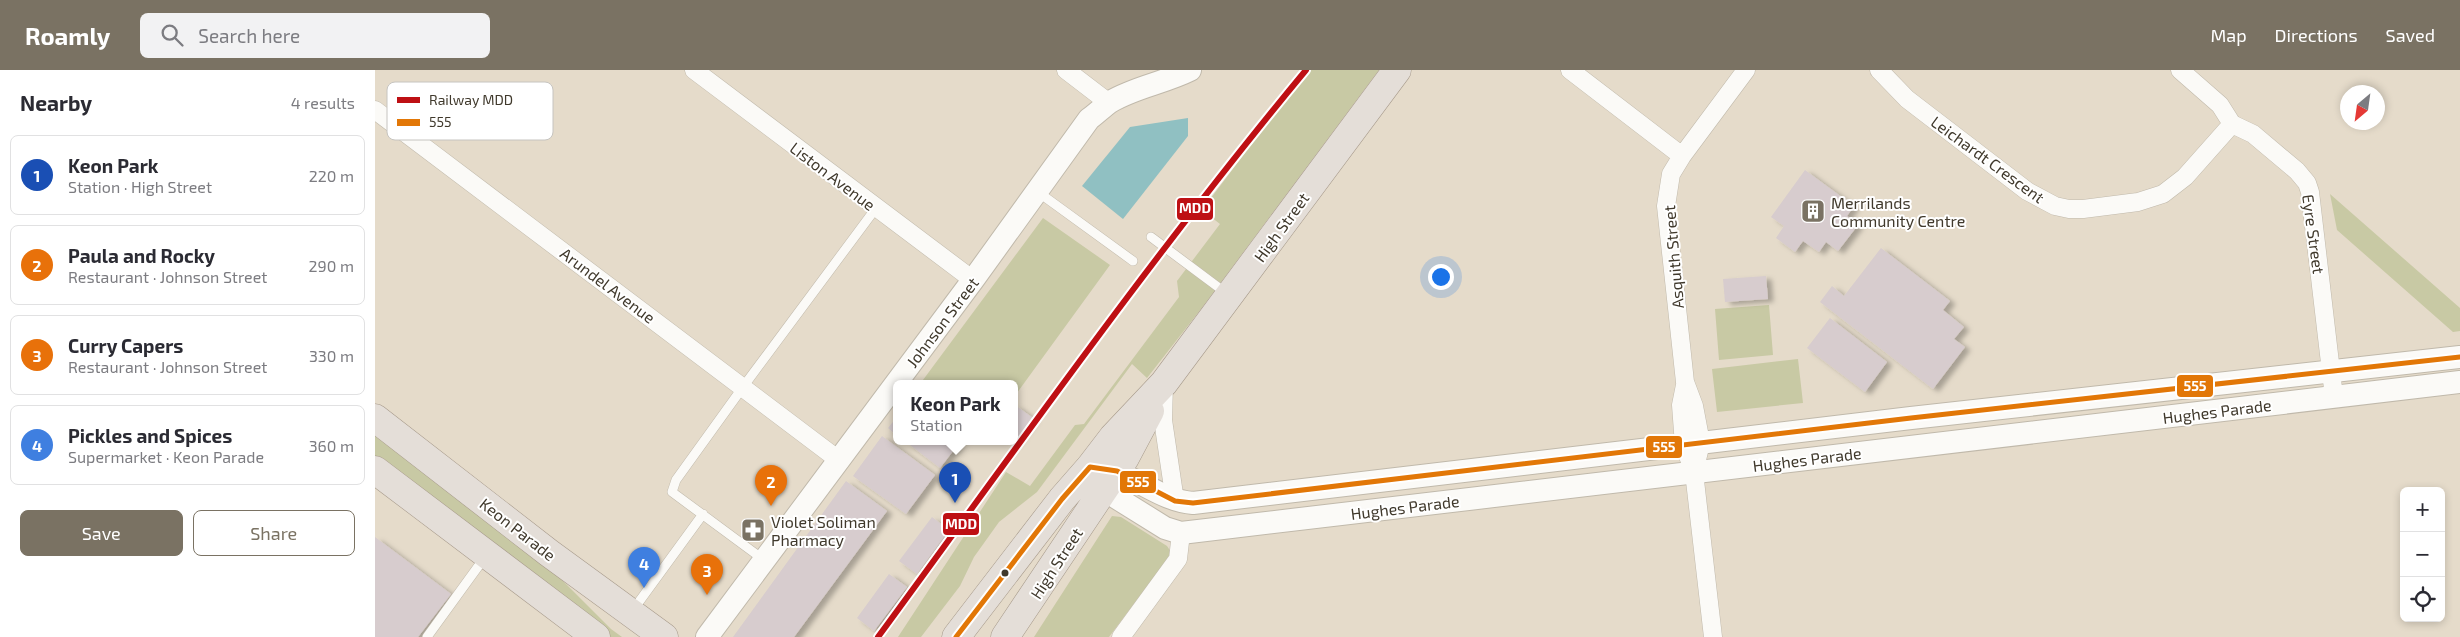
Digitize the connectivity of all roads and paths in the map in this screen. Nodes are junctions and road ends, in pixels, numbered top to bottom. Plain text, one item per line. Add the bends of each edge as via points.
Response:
1 (694, 70) edge
2 (1066, 70) edge
3 (1190, 70) edge
4 (1397, 70) edge
5 (1569, 70) edge
6 (1746, 70) edge
7 (1879, 70) edge
8 (2180, 70) edge
9 (1109, 103) junction
10 (375, 110) edge
11 (387, 119) edge
12 (2232, 124) junction
13 (415, 140) edge
14 (1681, 156) junction
15 (1037, 192) junction
16 (876, 208) junction
17 (1151, 237) dead end
18 (1133, 261) dead end
19 (973, 280) junction
20 (1230, 296) junction
21 (2460, 357) edge
22 (2332, 370) junction
23 (899, 380) edge
24 (2460, 382) edge
25 (1165, 383) junction
26 (743, 387) junction
27 (893, 388) edge
28 (2334, 397) junction
29 (375, 418) edge
30 (1911, 418) junction
31 (1693, 444) junction
32 (1915, 447) junction
33 (839, 461) junction
34 (375, 470) edge
35 (1694, 472) junction
36 (1103, 476) junction
37 (1246, 498) junction
38 (1175, 501) junction
39 (703, 514) junction
40 (1251, 525) junction
41 (1181, 533) junction
42 (487, 555) junction
43 (765, 561) junction
44 (630, 614) junction
45 (1125, 636) edge
46 (427, 637) edge
47 (596, 637) edge
48 (664, 637) edge
49 (707, 637) edge
50 (956, 637) edge
51 (1005, 637) edge
52 (1713, 637) edge

1 - 16 street, Liston Avenue
2 - 9 street
3 - 9 street, Johnson Street via 1129,92
4 - 20 main road, High Street
5 - 14 street
6 - 14 street, Asquith Street
7 - 12 street, Leichardt Crescent via 1907,99 2027,190 2069,209 2138,202 2163,194 2185,177
8 - 12 street, Eyre Street via 2219,105
9 - 15 street, Johnson Street via 1089,120
10 - 11 street, Arundel Avenue
12 - 22 street, Eyre Street via 2253,134 2297,170 2307,183
13 - 26 street, Arundel Avenue
14 - 31 street, Asquith Street via 1671,174 1666,206 1685,382 1681,405
15 - 18 lane
15 - 19 street, Johnson Street
16 - 19 street, Liston Avenue
16 - 26 lane
17 - 20 lane
19 - 23 street, Johnson Street
20 - 25 main road, High Street
21 - 22 street, Hughes Parade
22 - 28 street, Eyre Street
22 - 30 street, Hughes Parade
24 - 28 street, Hughes Parade
25 - 36 main road, High Street
25 - 38 street via 1163,420
26 - 33 street, Arundel Avenue
26 - 39 lane via 676,480 672,492
27 - 33 street, Johnson Street
28 - 32 street, Hughes Parade
29 - 44 main road, Keon Parade
30 - 31 street, Hughes Parade
30 - 32 street
31 - 35 street, Asquith Street
31 - 37 street, Hughes Parade
32 - 35 street, Hughes Parade
33 - 43 street, Johnson Street
34 - 42 main road
35 - 40 street, Hughes Parade
35 - 52 street, Asquith Street
36 - 38 street, Hughes Parade
36 - 41 street, Hughes Parade via 1165,528
36 - 50 main road, High Street via 1062,499
36 - 51 main road, High Street
37 - 38 street, Hughes Parade via 1193,503
37 - 40 street
39 - 43 lane
39 - 44 lane
40 - 41 street, Hughes Parade
41 - 45 street via 1178,559
42 - 46 lane
42 - 47 main road
43 - 49 street, Johnson Street
44 - 48 main road, Keon Parade

